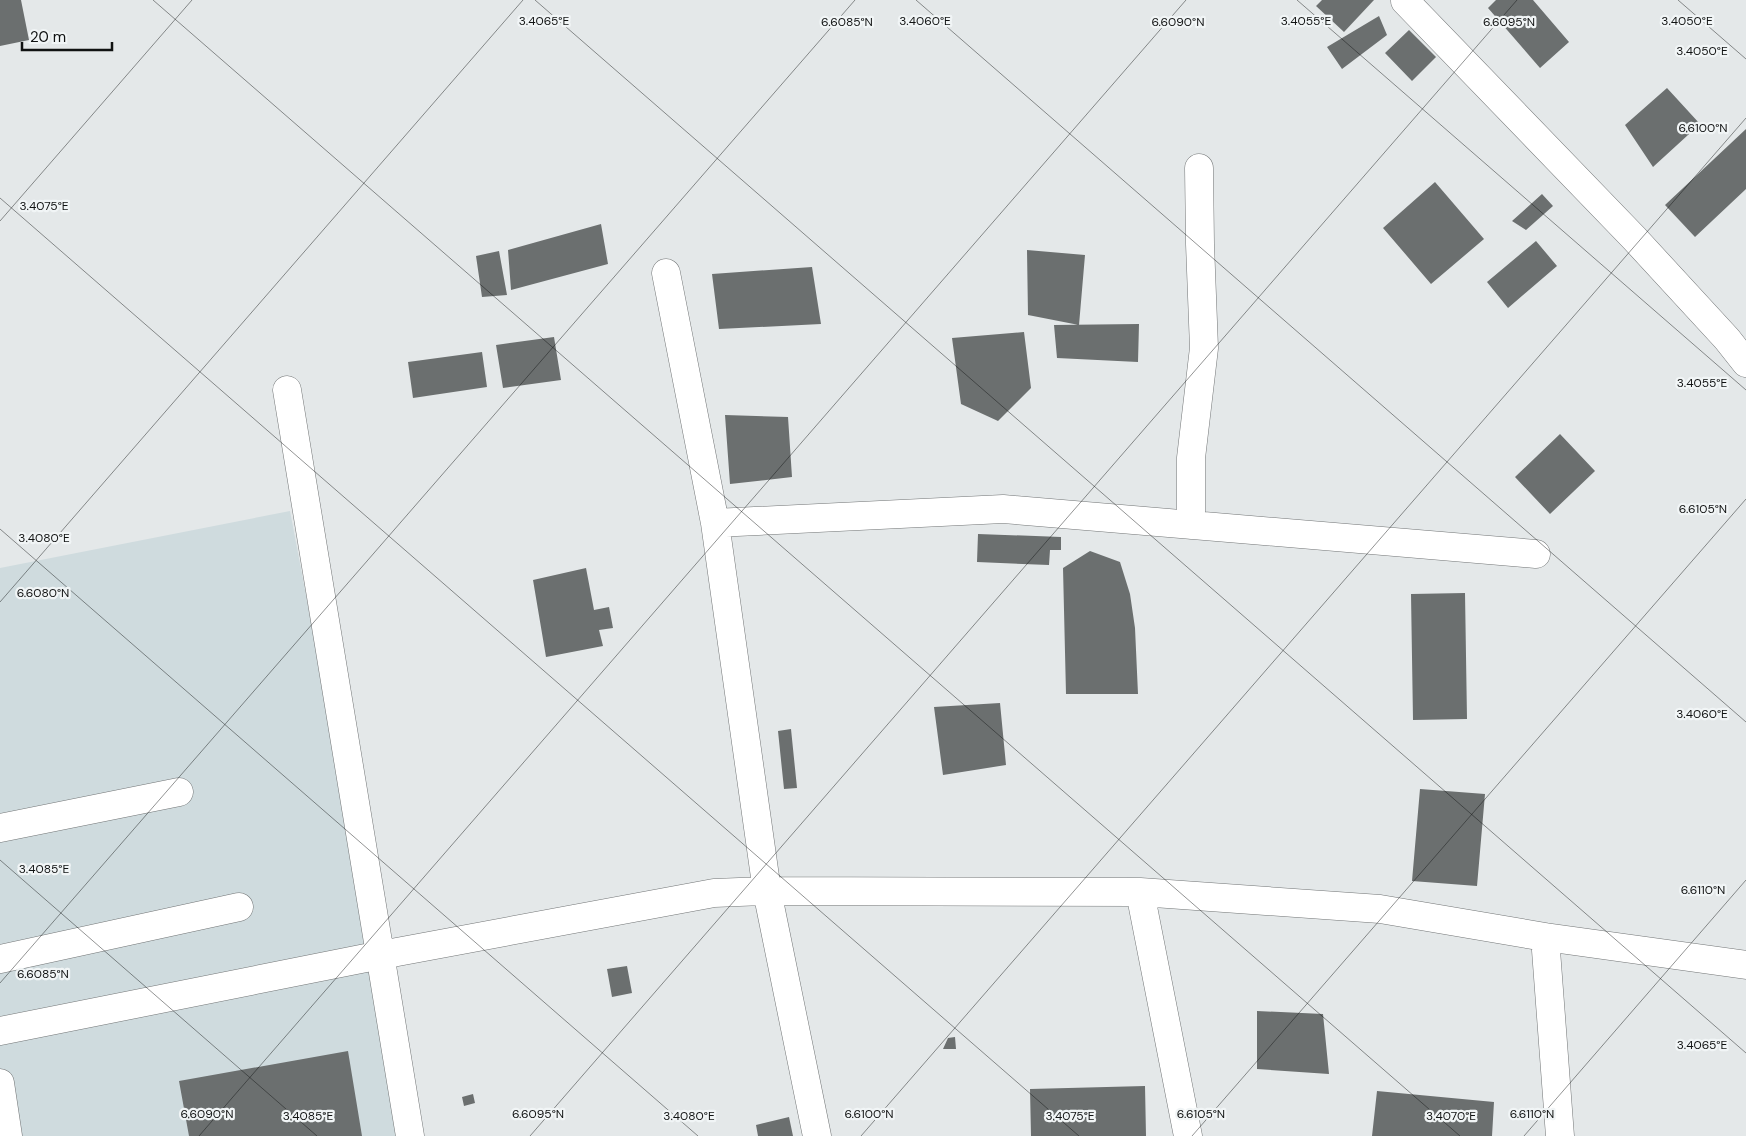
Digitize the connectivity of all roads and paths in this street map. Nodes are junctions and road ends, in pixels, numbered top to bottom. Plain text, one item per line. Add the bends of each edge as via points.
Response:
1 (1405, 1) edge
2 (1199, 168) dead end
3 (666, 273) dead end
4 (1746, 363) edge
5 (287, 390) dead end
6 (715, 523) junction
7 (1191, 525) junction
8 (1536, 554) dead end
9 (179, 792) dead end
10 (0, 828) edge
11 (767, 891) junction
12 (1140, 892) junction
13 (239, 907) dead end
14 (1545, 936) junction
15 (381, 955) junction
16 (0, 959) edge
17 (1746, 965) edge
18 (0, 1031) edge
19 (0, 1083) edge
20 (8, 1136) edge
21 (410, 1136) edge
22 (817, 1136) edge
23 (1188, 1136) edge
24 (1560, 1136) edge

1 - 4 street via 1634,238
2 - 7 street via 1204,348 1191,458
3 - 6 street
5 - 15 street
6 - 7 street via 1003,509
6 - 11 street
7 - 8 street
9 - 10 street
11 - 12 street
11 - 15 street via 714,893
11 - 22 street
12 - 14 street via 1380,909
12 - 23 street
13 - 16 street
14 - 17 street
14 - 24 street
15 - 18 street
15 - 21 street
19 - 20 street

